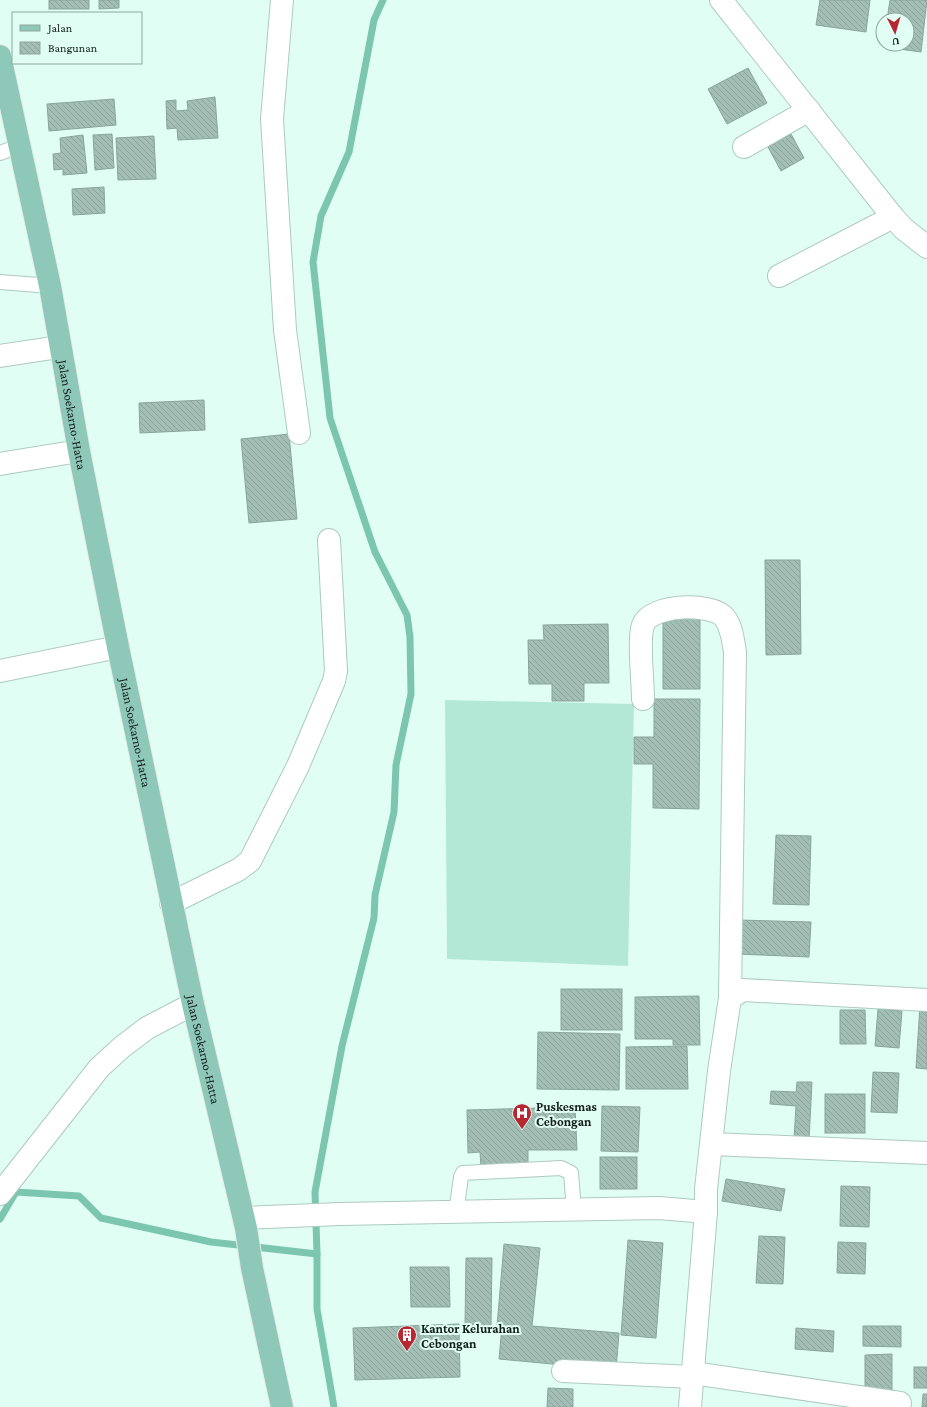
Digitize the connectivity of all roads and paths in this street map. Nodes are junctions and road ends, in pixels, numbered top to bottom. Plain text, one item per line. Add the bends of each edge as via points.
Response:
1 (282, 0) edge
2 (721, 0) edge
3 (0, 56) edge
4 (809, 110) junction
5 (744, 147) dead end
6 (10, 149) edge
7 (893, 217) junction
8 (927, 247) edge
9 (779, 276) dead end
10 (0, 282) edge
11 (50, 286) junction
12 (59, 347) junction
13 (0, 356) edge
14 (299, 433) dead end
15 (79, 451) junction
16 (0, 464) edge
17 (329, 540) dead end
18 (118, 647) junction
19 (0, 671) edge
20 (643, 698) dead end
21 (171, 903) junction
22 (730, 998) junction
23 (927, 1000) edge
24 (192, 1004) junction
25 (712, 1144) junction
26 (927, 1153) edge
27 (0, 1194) edge
28 (574, 1210) junction
29 (706, 1212) junction
30 (456, 1213) junction
31 (245, 1223) junction
32 (563, 1371) dead end
33 (693, 1375) junction
34 (900, 1403) dead end
35 (282, 1407) edge
36 (690, 1407) edge

1 - 14 street via 272,119 285,330
2 - 4 street
3 - 6 main road, Jalan Soekarno-Hatta
4 - 5 street
4 - 7 street
6 - 11 main road, Jalan Soekarno-Hatta
7 - 8 street
7 - 9 street
10 - 11 lane
11 - 12 main road, Jalan Soekarno-Hatta
12 - 13 street
12 - 15 main road, Jalan Soekarno-Hatta
15 - 16 street
15 - 18 main road, Jalan Soekarno-Hatta
17 - 21 street via 336,671 298,766 250,862
18 - 19 street
18 - 21 main road, Jalan Soekarno-Hatta
20 - 22 street via 643,625 648,619 668,609 683,607 718,612 724,617 735,652
21 - 24 main road, Jalan Soekarno-Hatta
22 - 23 street via 743,990
22 - 25 street
24 - 27 street via 147,1028 99,1068
24 - 31 main road, Jalan Soekarno-Hatta
25 - 26 street
25 - 29 street via 706,1189
28 - 29 street via 659,1208
28 - 30 street
28 - 30 lane via 571,1174 561,1168 463,1173
29 - 33 street
30 - 31 street via 340,1214
31 - 35 main road, Jalan Soekarno-Hatta via 252,1268
32 - 33 street
33 - 34 street
33 - 36 street

